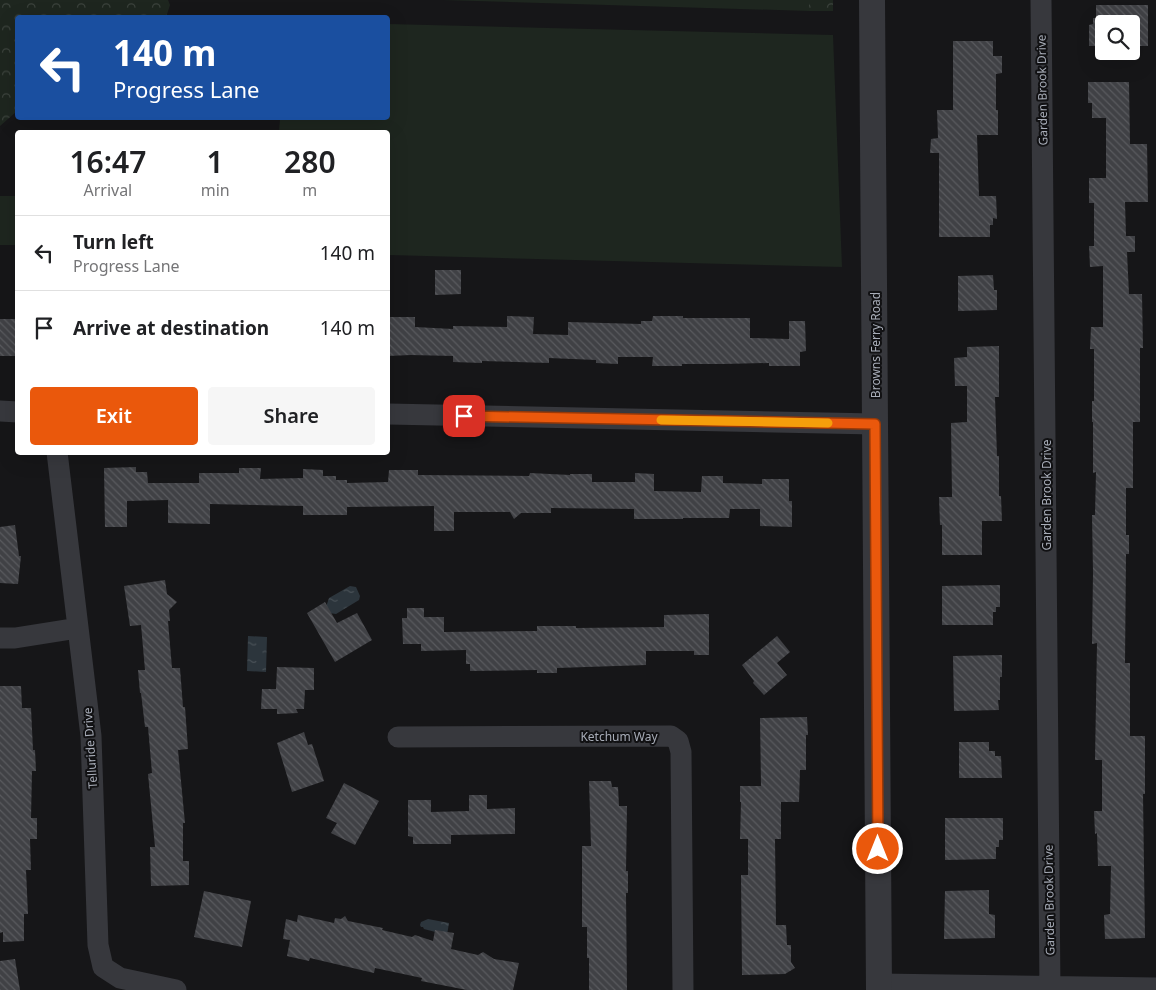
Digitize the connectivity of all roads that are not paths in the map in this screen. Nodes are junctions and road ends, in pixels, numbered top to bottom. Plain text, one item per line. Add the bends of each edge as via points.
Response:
1 (872, 0) edge
2 (1041, 0) edge
3 (0, 411) edge
4 (15, 412) edge
5 (390, 414) edge
6 (875, 424) junction
7 (57, 455) edge
8 (78, 628) junction
9 (0, 638) edge
10 (398, 737) dead end
11 (879, 987) edge
12 (1050, 988) edge
13 (1156, 988) edge
14 (176, 990) edge
15 (683, 990) edge

1 - 6 street, Browns Ferry Road
2 - 12 street, Garden Brook Drive
3 - 4 street
5 - 6 street
6 - 11 street, Browns Ferry Road
7 - 8 street, Telluride Drive
8 - 9 street
8 - 14 street, Telluride Drive via 91,736 98,945 103,967 120,978
10 - 15 street, Ketchum Way via 670,736 678,741 681,752
11 - 12 street
12 - 13 street

